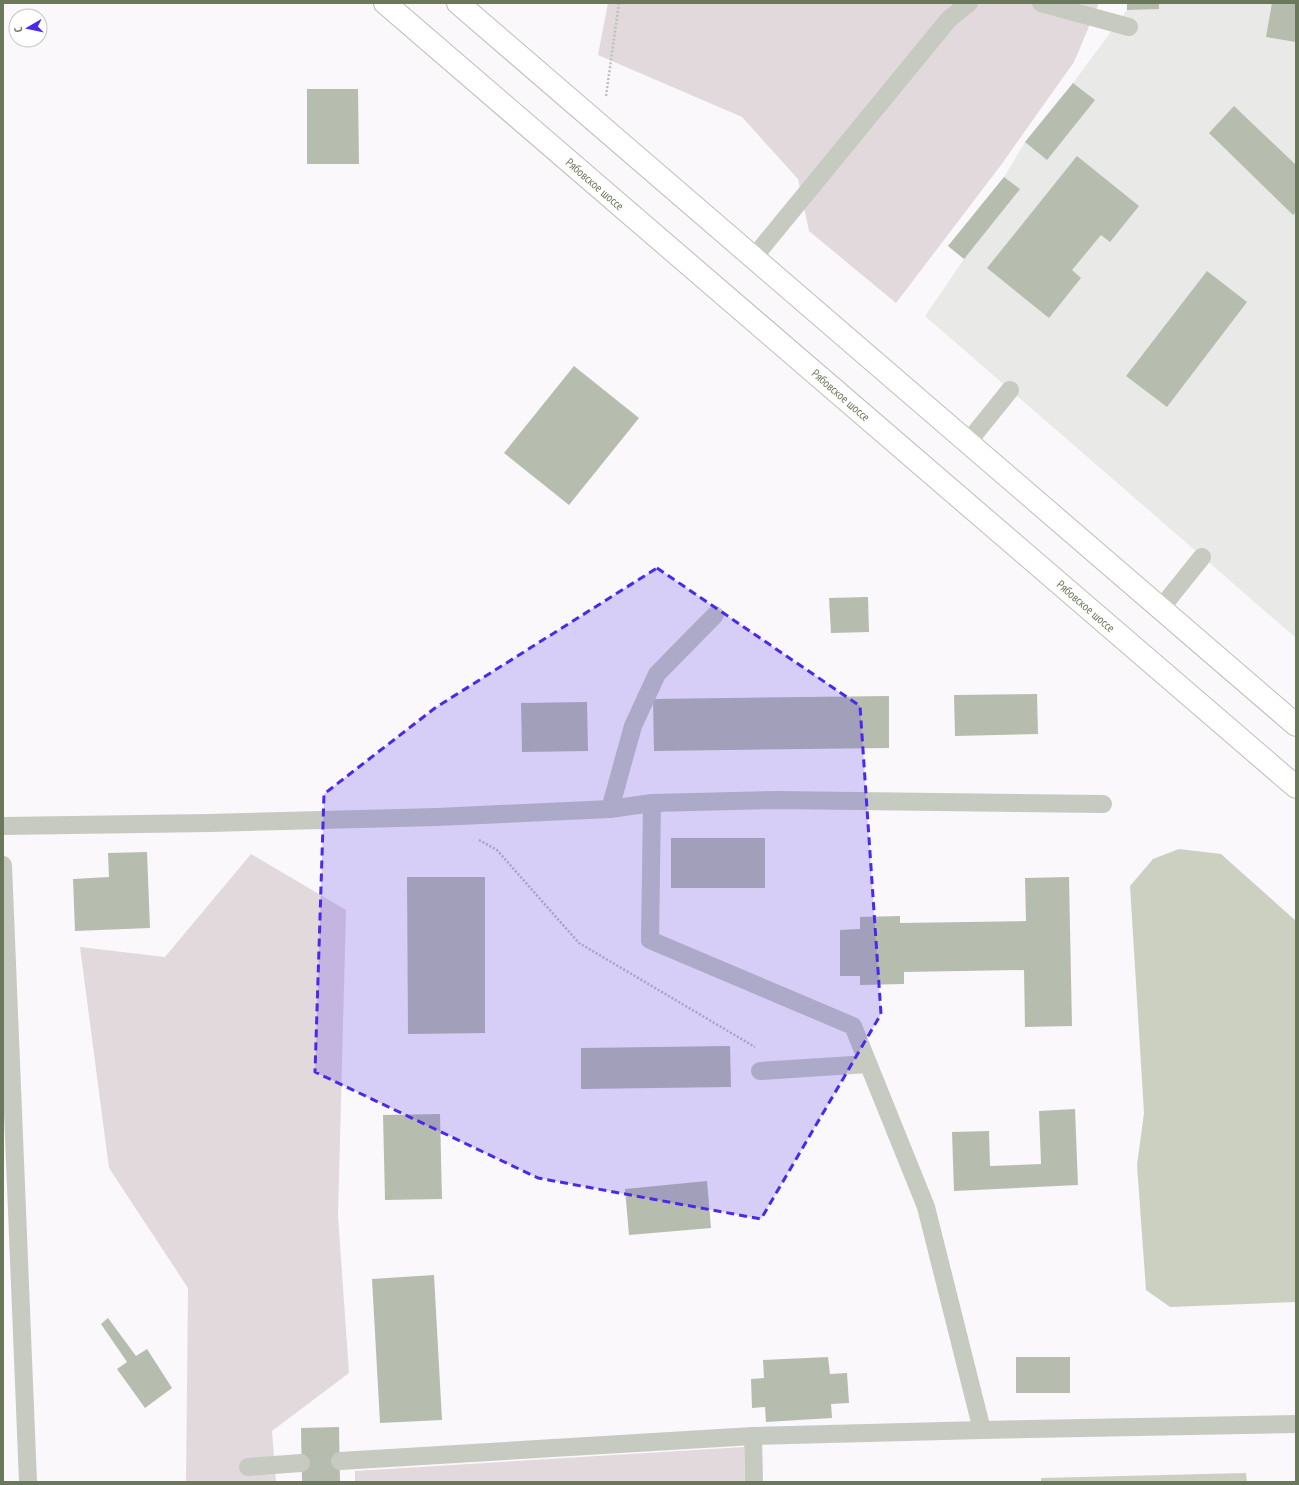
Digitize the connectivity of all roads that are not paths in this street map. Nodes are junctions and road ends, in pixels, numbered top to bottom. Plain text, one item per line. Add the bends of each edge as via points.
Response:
1 (385, 3) edge
2 (458, 3) edge
3 (969, 3) edge
4 (1041, 3) edge
5 (1128, 27) dead end
6 (754, 258) junction
7 (1010, 390) dead end
8 (968, 442) junction
9 (1202, 557) dead end
10 (1161, 608) junction
11 (715, 615) dead end
12 (1296, 725) edge
13 (1296, 787) edge
14 (652, 803) junction
15 (1103, 804) dead end
16 (610, 809) junction
17 (3, 826) edge
18 (3, 865) edge
19 (868, 1064) junction
20 (760, 1071) dead end
21 (1296, 1424) edge
22 (982, 1430) junction
23 (753, 1436) junction
24 (340, 1461) dead end
25 (301, 1463) dead end
26 (248, 1467) dead end
27 (28, 1482) edge
28 (754, 1482) edge

1 - 13 main road, Рябовское шоссе
2 - 6 main road
3 - 6 lane via 949,19
4 - 5 lane
6 - 8 main road
7 - 8 lane
8 - 10 main road
9 - 10 lane
10 - 12 main road
11 - 16 lane via 657,674 634,726
14 - 15 lane via 777,800
14 - 16 lane
14 - 19 lane via 650,940 853,1026
16 - 17 lane via 438,817
18 - 27 lane
19 - 20 lane
19 - 22 lane via 926,1207
21 - 22 lane
22 - 23 lane
23 - 24 lane
23 - 28 lane
25 - 26 lane

